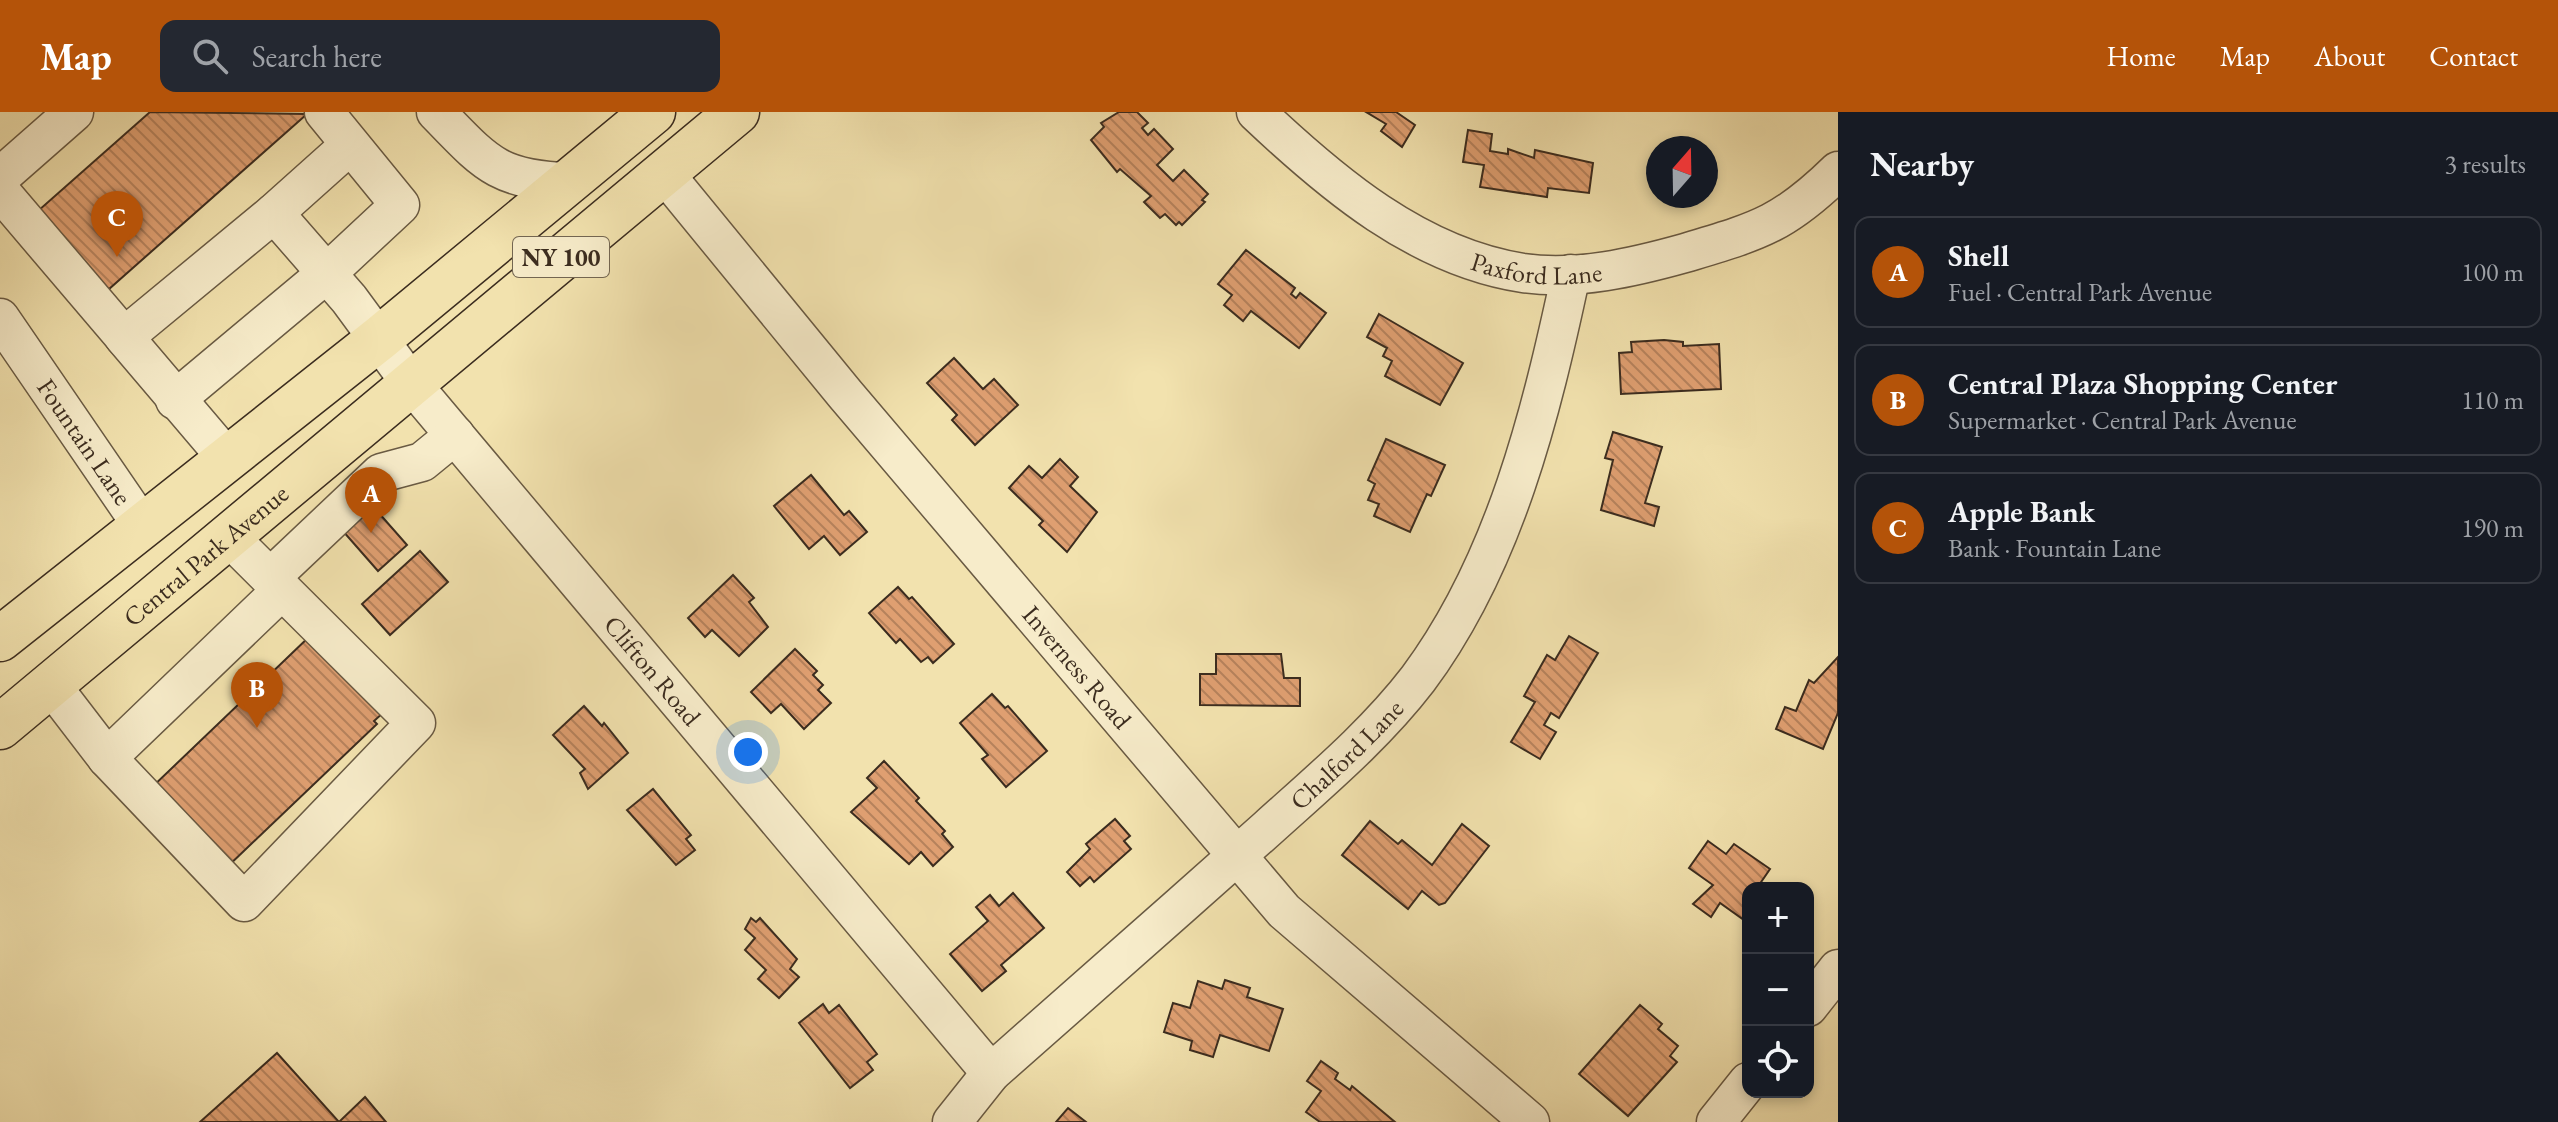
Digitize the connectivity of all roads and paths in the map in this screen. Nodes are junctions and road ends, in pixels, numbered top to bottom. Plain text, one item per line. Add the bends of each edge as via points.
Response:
1 (74, 112) edge
2 (324, 112) edge
3 (436, 112) edge
4 (653, 112) edge
5 (737, 112) edge
6 (1259, 113) edge
7 (350, 145) junction
8 (1838, 171) edge
9 (664, 173) junction
10 (0, 177) edge
11 (569, 182) junction
12 (0, 191) edge
13 (274, 213) junction
14 (327, 273) junction
15 (1571, 274) junction
16 (0, 318) edge
17 (380, 338) junction
18 (126, 339) junction
19 (410, 382) junction
20 (175, 400) junction
21 (455, 435) junction
22 (345, 437) junction
23 (226, 457) junction
24 (381, 473) junction
25 (268, 503) junction
26 (141, 524) junction
27 (228, 536) junction
28 (305, 543) junction
29 (276, 584) junction
30 (0, 639) edge
31 (51, 685) junction
32 (0, 727) edge
33 (107, 758) junction
34 (1237, 856) junction
35 (1838, 969) edge
36 (1814, 999) edge
37 (991, 1073) junction
38 (1742, 1090) edge
39 (952, 1122) edge
40 (1530, 1122) edge
41 (1716, 1122) edge

1 - 10 street
2 - 7 street
3 - 11 street via 501,172 529,181
4 - 11 main road, NY 100
5 - 9 main road, NY 100
6 - 15 street, Paxford Lane via 1323,173 1409,234 1467,258 1524,273
7 - 13 street
7 - 14 street via 400,205
8 - 15 street, Paxford Lane via 1803,205 1764,229 1648,264
9 - 19 main road, NY 100
9 - 34 street, Inverness Road
11 - 17 main road, NY 100
12 - 18 street
13 - 14 street, Clifton Road
13 - 18 street
14 - 17 street, Clifton Road
14 - 20 street
15 - 34 street, Chalford Lane via 1531,444 1488,555 1450,628 1418,679 1363,741
16 - 26 street, Fountain Lane
17 - 19 street, Clifton Road
17 - 23 main road, NY 100
18 - 20 street
19 - 21 street, Clifton Road
19 - 22 main road, Central Park Avenue / NY 100
20 - 23 street
21 - 24 street via 422,462
21 - 37 street, Clifton Road
22 - 24 street
22 - 25 main road, Central Park Avenue / NY 100
23 - 26 main road, NY 100
24 - 28 street
25 - 27 main road, Central Park Avenue / NY 100
25 - 28 street
26 - 30 main road, NY 100
27 - 29 street
27 - 31 main road, Central Park Avenue / NY 100
28 - 29 street
29 - 33 street
29 - 33 street via 416,723 244,902
31 - 32 main road, Central Park Avenue / NY 100
31 - 33 street
34 - 37 street, Chalford Lane
34 - 40 street, Inverness Road via 1284,911
35 - 36 street
37 - 39 street, Chalford Lane
38 - 41 street

